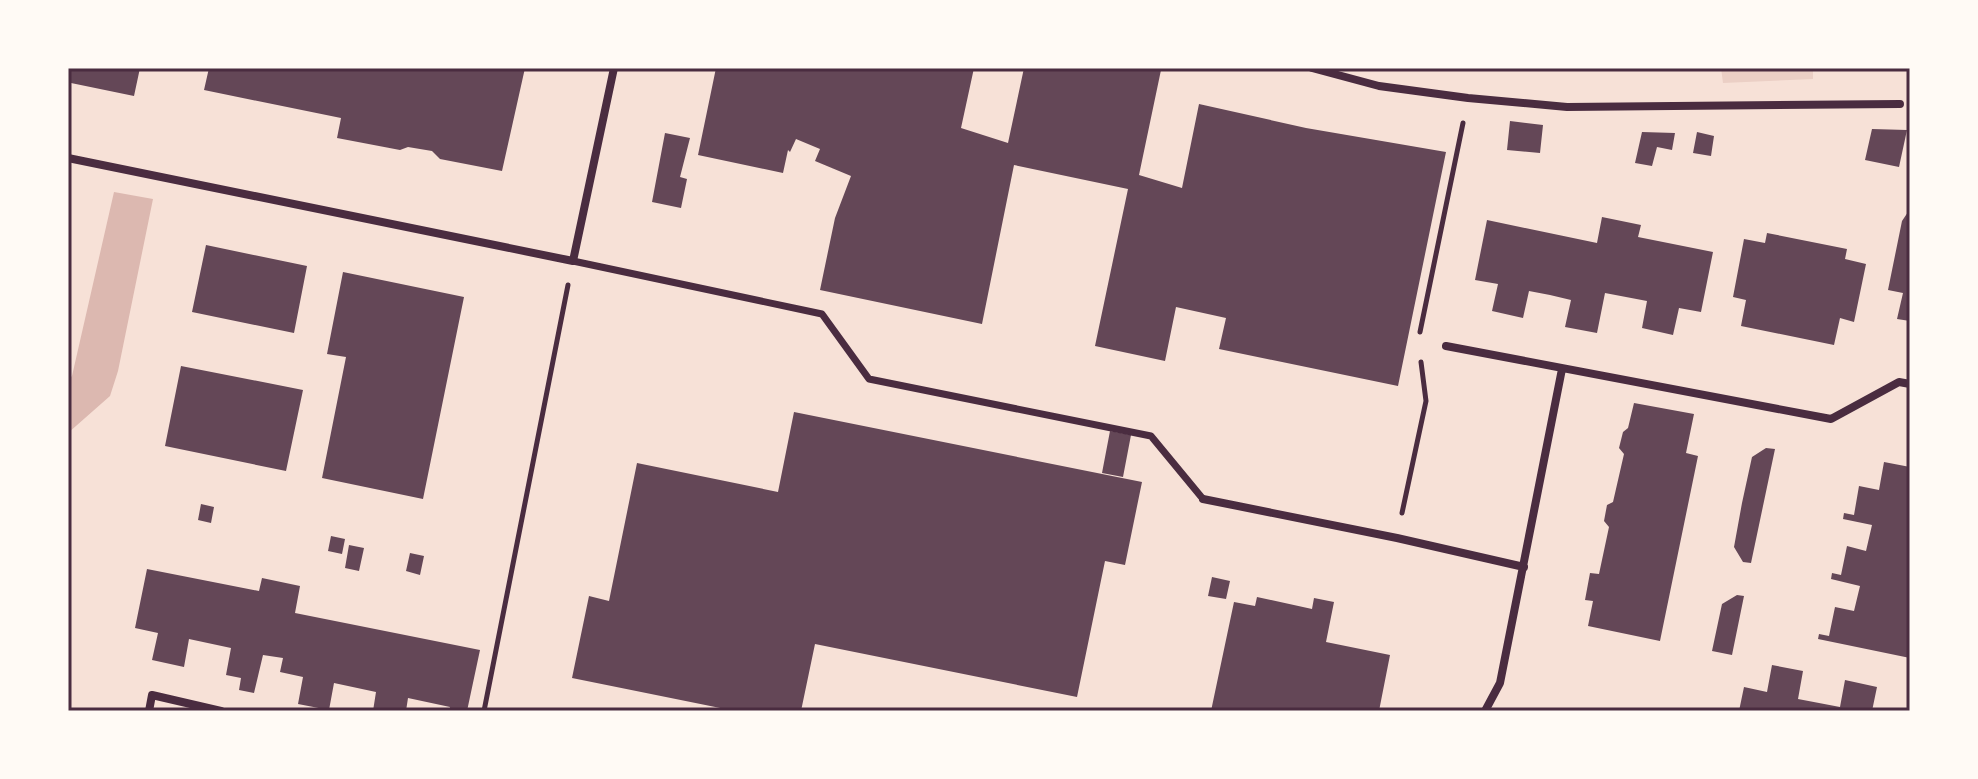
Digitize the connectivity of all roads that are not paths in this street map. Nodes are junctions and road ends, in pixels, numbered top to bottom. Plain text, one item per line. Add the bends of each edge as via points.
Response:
1 (614, 68) edge
2 (1312, 68) edge
3 (1900, 104) dead end
4 (68, 158) edge
5 (573, 261) junction
6 (1446, 346) dead end
7 (1562, 369) junction
8 (1910, 384) edge
9 (1203, 499) joint
10 (1524, 567) junction
11 (149, 711) edge
12 (221, 711) edge
13 (1485, 711) edge

1 - 5 street
2 - 3 street via 1379,86 1567,107
4 - 5 street
5 - 9 street via 822,314 869,379 1151,436
6 - 7 street
7 - 8 street via 1831,419 1899,382
7 - 10 street
9 - 10 street
10 - 13 street via 1500,683
11 - 12 street via 152,695

